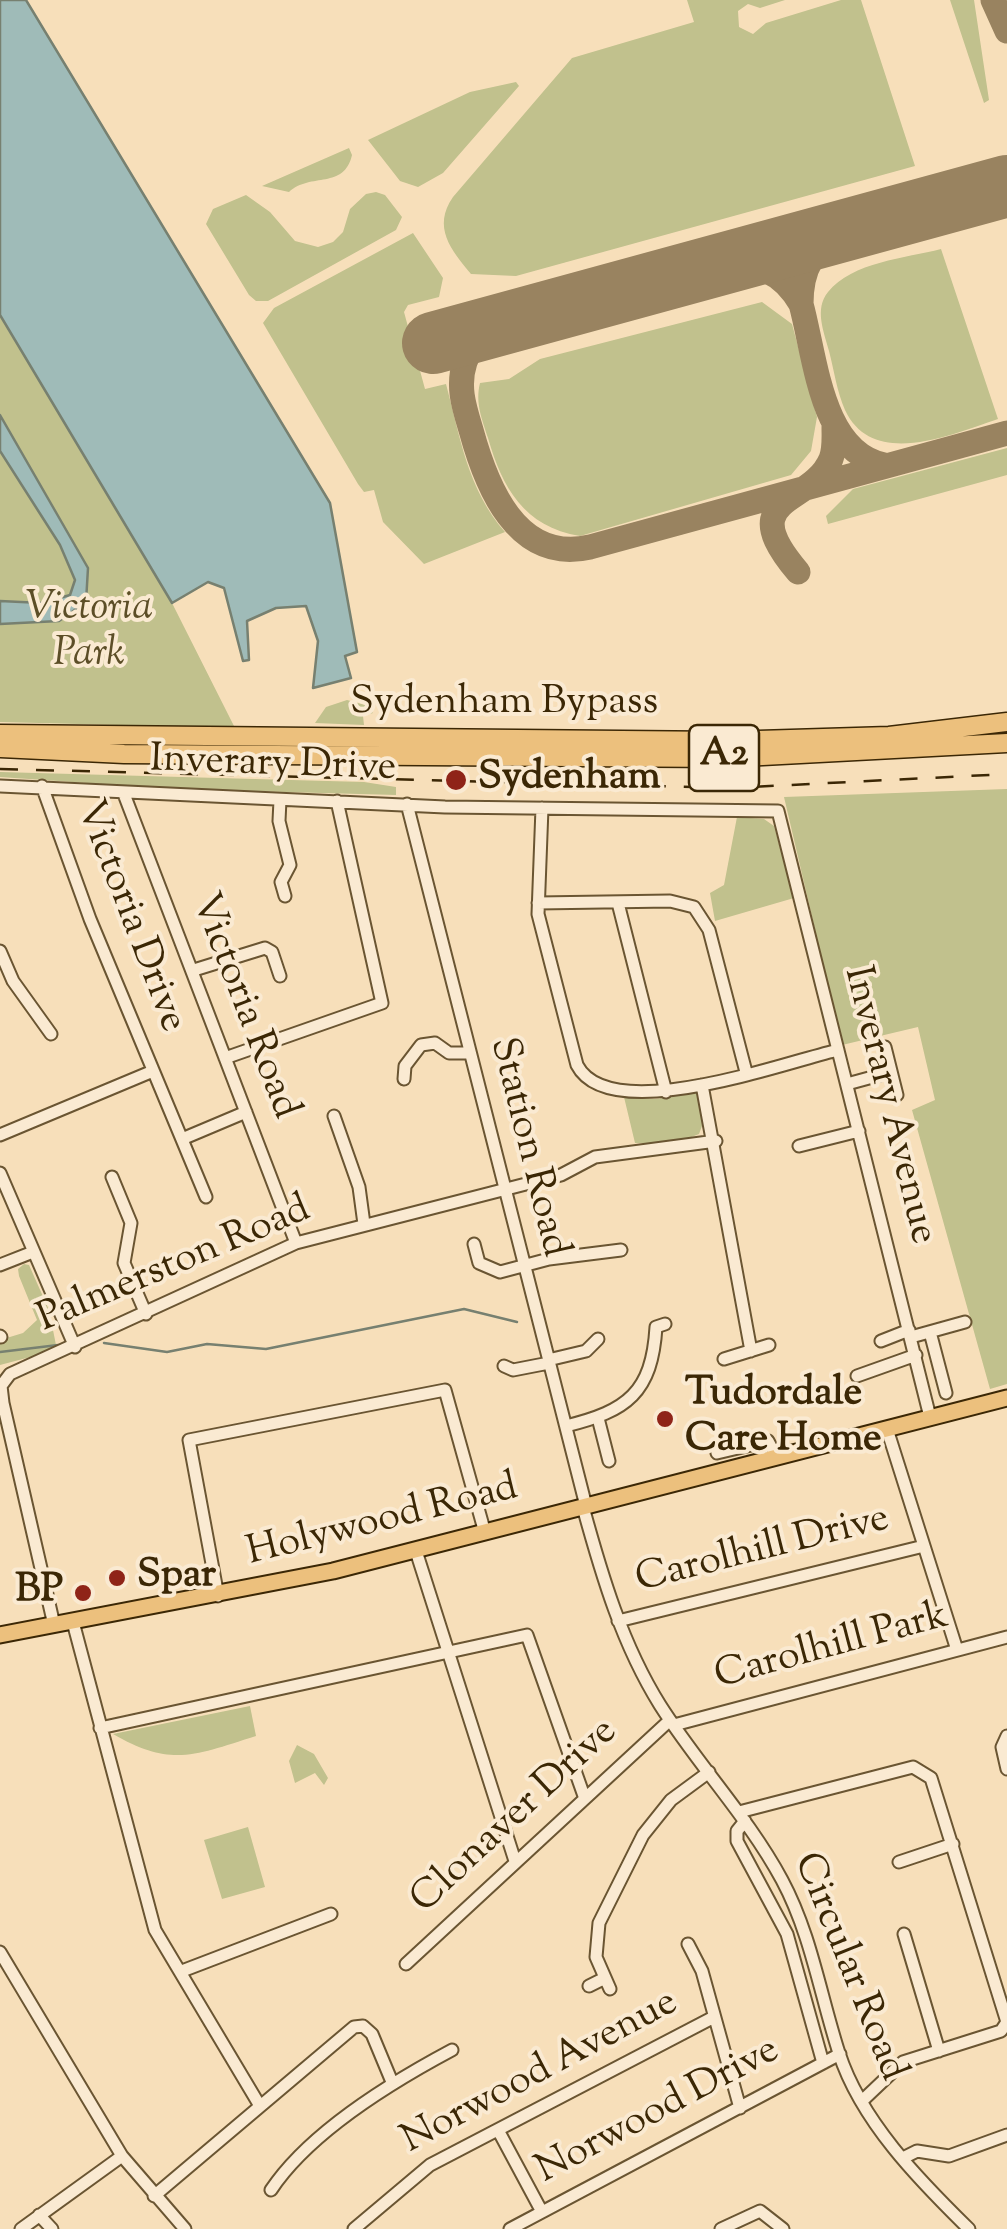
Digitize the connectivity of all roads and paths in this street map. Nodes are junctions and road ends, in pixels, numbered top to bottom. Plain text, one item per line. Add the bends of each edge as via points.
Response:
1 (1007, 722) edge
2 (0, 734) edge
3 (1007, 742) edge
4 (0, 748) edge
5 (0, 786) edge
6 (42, 786) junction
7 (124, 794) junction
8 (280, 800) junction
9 (338, 801) junction
10 (407, 804) junction
11 (542, 808) junction
12 (778, 811) joint
13 (285, 896) dead end
14 (538, 903) junction
15 (618, 903) junction
16 (0, 951) edge
17 (194, 970) junction
18 (280, 976) dead end
19 (51, 1034) dead end
20 (886, 1047) dead end
21 (838, 1050) junction
22 (468, 1053) junction
23 (225, 1058) junction
24 (401, 1070) dead end
25 (153, 1071) junction
26 (746, 1072) junction
27 (891, 1072) junction
28 (847, 1084) junction
29 (702, 1085) junction
30 (666, 1092) junction
31 (897, 1095) dead end
32 (246, 1112) junction
33 (334, 1116) dead end
34 (859, 1131) junction
35 (0, 1135) edge
36 (182, 1139) junction
37 (716, 1141) junction
38 (800, 1146) dead end
39 (0, 1172) edge
40 (112, 1177) dead end
41 (504, 1190) junction
42 (206, 1197) dead end
43 (364, 1224) junction
44 (607, 1238) dead end
45 (296, 1243) junction
46 (474, 1244) dead end
47 (34, 1252) junction
48 (0, 1264) edge
49 (523, 1266) junction
50 (146, 1314) junction
51 (965, 1322) dead end
52 (666, 1324) dead end
53 (930, 1332) junction
54 (910, 1333) junction
55 (598, 1339) dead end
56 (881, 1341) dead end
57 (769, 1344) dead end
58 (74, 1347) junction
59 (751, 1350) junction
60 (916, 1355) junction
61 (724, 1359) dead end
62 (549, 1362) junction
63 (504, 1366) dead end
64 (856, 1376) dead end
65 (946, 1394) dead end
66 (1007, 1398) edge
67 (930, 1417) junction
68 (598, 1418) junction
69 (566, 1426) junction
70 (887, 1429) junction
71 (717, 1454) dead end
72 (777, 1458) junction
73 (608, 1460) dead end
74 (585, 1507) junction
75 (484, 1533) junction
76 (924, 1546) junction
77 (416, 1551) junction
78 (218, 1596) junction
79 (618, 1621) junction
80 (73, 1622) junction
81 (54, 1626) junction
82 (0, 1635) edge
83 (1007, 1637) edge
84 (957, 1650) junction
85 (447, 1653) junction
86 (672, 1722) junction
87 (100, 1728) junction
88 (1007, 1736) edge
89 (1007, 1769) edge
90 (709, 1772) junction
91 (584, 1796) junction
92 (742, 1817) junction
93 (953, 1844) junction
94 (515, 1861) junction
95 (899, 1862) dead end
96 (331, 1914) dead end
97 (904, 1934) dead end
98 (688, 1944) dead end
99 (0, 1952) edge
100 (406, 1964) dead end
101 (182, 1971) junction
102 (590, 1986) dead end
103 (714, 2017) junction
104 (452, 2050) dead end
105 (939, 2051) junction
106 (840, 2054) junction
107 (823, 2063) junction
108 (392, 2082) junction
109 (862, 2100) junction
110 (260, 2106) junction
111 (740, 2108) junction
112 (498, 2130) junction
113 (1007, 2135) edge
114 (122, 2156) junction
115 (903, 2158) junction
116 (270, 2190) dead end
117 (154, 2196) junction
118 (542, 2212) junction
119 (39, 2216) junction
120 (21, 2229) edge
121 (52, 2229) edge
122 (185, 2229) edge
123 (354, 2229) edge
124 (510, 2229) edge
125 (720, 2229) edge
126 (783, 2229) edge
127 (969, 2229) edge

1 - 2 highway, Sydenham Bypass / A2 via 889,736 725,742
3 - 4 highway, Sydenham Bypass / A2 via 725,758
5 - 6 street, Inverary Drive
6 - 7 street, Inverary Drive
6 - 25 street, Victoria Drive
7 - 8 street, Inverary Drive
7 - 17 street, Victoria Road
8 - 9 street, Inverary Drive
8 - 13 street via 290,865 281,882
9 - 10 street, Inverary Drive
9 - 23 street via 382,1003
10 - 11 street, Inverary Drive
10 - 22 street, Station Road
11 - 12 street, Inverary Drive
11 - 14 street
12 - 21 street, Inverary Avenue
14 - 15 street
14 - 30 street via 581,1072 596,1087
15 - 26 street via 679,901 701,914
15 - 30 street
16 - 19 street
17 - 18 street via 265,948
17 - 23 street, Victoria Road
20 - 27 street
21 - 26 street
21 - 28 street, Inverary Avenue
22 - 24 street via 426,1044
22 - 41 street, Station Road
23 - 32 street, Victoria Road
25 - 35 street
25 - 36 street, Victoria Drive
26 - 29 street
27 - 28 street
27 - 31 street
28 - 34 street, Inverary Avenue
29 - 30 street
29 - 37 street
32 - 36 street
32 - 45 street, Victoria Road
33 - 43 street
34 - 38 street
34 - 54 street, Inverary Avenue
36 - 42 street, Victoria Drive
37 - 41 street, Palmerston Road via 595,1157 580,1168
37 - 59 street via 742,1259
39 - 47 street
40 - 50 street via 131,1223 124,1263
41 - 43 street, Palmerston Road
41 - 49 street, Station Road
43 - 45 street, Palmerston Road
44 - 49 street via 615,1251
45 - 50 street, Palmerston Road
46 - 49 street via 479,1262 500,1272
47 - 48 street
47 - 58 street
49 - 62 street, Station Road
50 - 58 street, Palmerston Road
51 - 53 street
52 - 68 street via 656,1327 654,1362 639,1386 618,1411
53 - 54 street
53 - 65 street
54 - 56 street
54 - 60 street, Inverary Avenue
55 - 62 street via 586,1351
57 - 59 street
58 - 81 street, Palmerston Road via 16,1370 1,1386
59 - 61 street
60 - 64 street
60 - 67 street, Inverary Avenue
62 - 63 street
62 - 69 street, Station Road
66 - 67 main road, Holywood Road
67 - 70 main road, Holywood Road
68 - 69 street
68 - 73 street
69 - 74 street, Station Road
70 - 72 main road, Holywood Road
70 - 76 street
71 - 72 street, Holywood Road via 768,1441
72 - 74 main road, Holywood Road
74 - 75 main road, Holywood Road
74 - 79 street, Circular Road
75 - 77 main road, Holywood Road
75 - 78 street via 445,1390 189,1440
76 - 79 street, Carolhill Drive
76 - 84 street
77 - 78 main road, Holywood Road
77 - 85 street
78 - 80 main road, Holywood Road
79 - 86 street, Circular Road
80 - 81 main road, Holywood Road
80 - 87 street
81 - 82 main road, Holywood Road
83 - 84 street, Carolhill Park
84 - 86 street, Carolhill Park
85 - 87 street
85 - 91 street via 527,1635
85 - 94 street
86 - 90 street, Circular Road
86 - 91 street, Clonaver Drive
87 - 101 street via 155,1930
88 - 89 street
90 - 92 street, Circular Road
90 - 102 street via 671,1800 629,1858 595,1936 607,1984
91 - 94 street, Clonaver Drive
92 - 93 street via 913,1766 931,1778
92 - 106 street, Circular Road via 797,1910
92 - 107 street, Circular Road via 737,1841 787,1934
93 - 95 street
93 - 105 street via 1007,2022 1001,2031
94 - 100 street, Clonaver Drive
96 - 101 street
97 - 105 street
98 - 103 street
99 - 114 street
101 - 110 street
103 - 111 street
103 - 112 street, Norwood Avenue
104 - 108 street
105 - 109 street via 903,2062
106 - 107 street, Norwood Drive
106 - 109 street, Circular Road
107 - 111 street, Norwood Drive
108 - 110 street via 372,2034 357,2026
108 - 116 street
109 - 115 street, Circular Road
110 - 117 street
111 - 118 street, Norwood Drive
112 - 118 street
112 - 123 street, Norwood Avenue via 419,2172
113 - 115 street via 948,2156 917,2151
114 - 117 street
114 - 119 street
115 - 127 street, Circular Road
117 - 122 street
118 - 124 street, Norwood Drive
119 - 120 street
119 - 121 street
125 - 126 street via 756,2212

